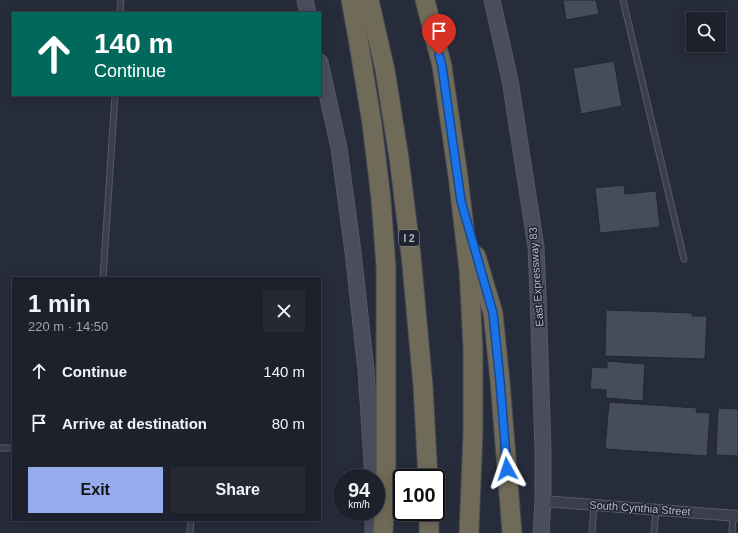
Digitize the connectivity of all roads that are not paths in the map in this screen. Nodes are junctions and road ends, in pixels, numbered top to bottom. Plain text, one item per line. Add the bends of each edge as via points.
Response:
1 (121, 0) edge
2 (305, 0) edge
3 (351, 0) edge
4 (369, 0) edge
5 (425, 0) edge
6 (492, 0) edge
7 (623, 0) edge
8 (120, 12) edge
9 (308, 12) edge
10 (321, 67) edge
11 (115, 96) edge
12 (461, 201) junction
13 (684, 259) dead end
14 (103, 277) edge
15 (0, 448) edge
16 (12, 448) edge
17 (372, 469) edge
18 (428, 469) edge
19 (543, 501) junction
20 (594, 505) junction
21 (656, 510) junction
22 (735, 516) edge
23 (191, 521) edge
24 (373, 521) edge
25 (429, 521) edge
26 (190, 533) edge
27 (373, 533) edge
28 (383, 533) edge
29 (429, 533) edge
30 (469, 533) edge
31 (512, 533) edge
32 (541, 533) edge
33 (592, 533) edge
34 (654, 533) edge
35 (732, 533) edge

1 - 8 lane
2 - 9 main road
3 - 28 highway via 372,124 386,266 386,472
4 - 18 highway, I 2 via 386,77 412,255
5 - 12 highway via 442,66
6 - 19 main road, East Expressway 83 via 510,80 536,247
7 - 13 lane
10 - 17 main road via 339,148 353,252 366,370
11 - 14 lane
12 - 30 highway via 469,270 473,349
12 - 31 highway via 493,313
15 - 16 lane
19 - 20 street, South Cynthia Street
19 - 32 main road, East Expressway 83
20 - 21 street, South Cynthia Street
20 - 33 lane
21 - 22 street, South Cynthia Street
21 - 34 lane
22 - 35 lane
23 - 26 lane
24 - 27 main road
25 - 29 highway

